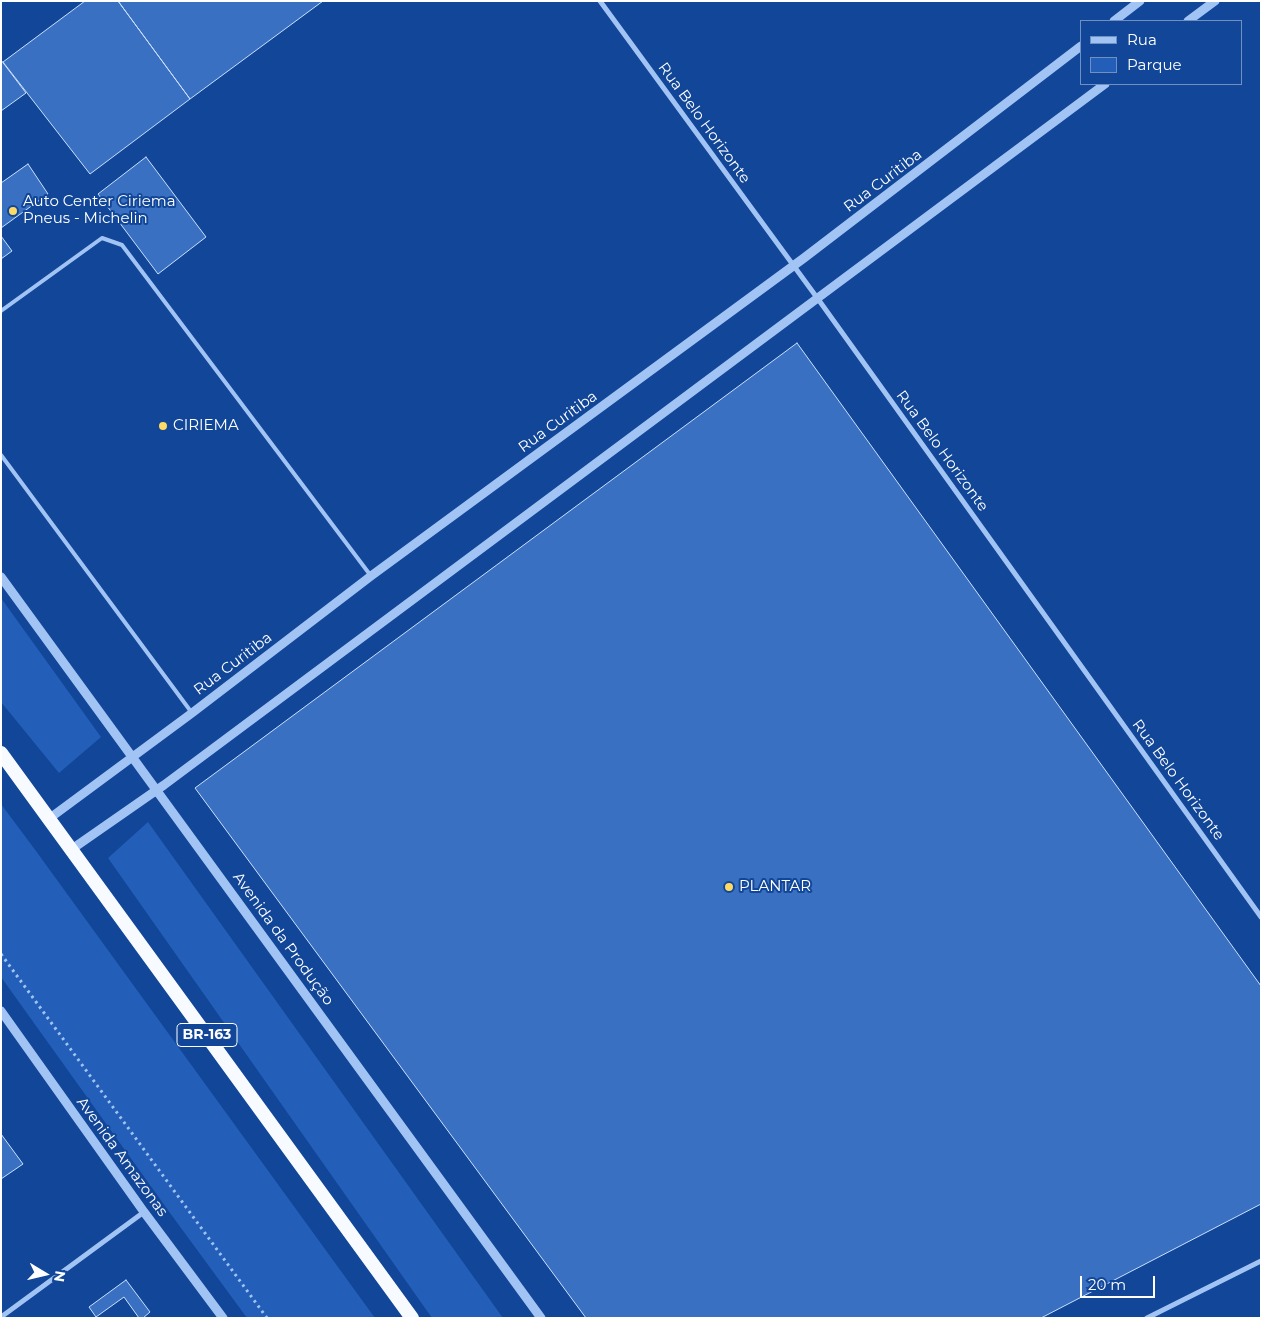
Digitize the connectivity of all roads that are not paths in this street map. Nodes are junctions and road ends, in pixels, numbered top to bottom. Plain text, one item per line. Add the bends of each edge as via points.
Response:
1 (600, 1) edge
2 (1140, 1) edge
3 (1215, 1) edge
4 (1115, 20) edge
5 (1189, 20) edge
6 (1080, 47) edge
7 (1104, 85) edge
8 (793, 266) junction
9 (818, 299) junction
10 (1, 311) edge
11 (1, 455) edge
12 (371, 576) junction
13 (1, 577) edge
14 (192, 713) junction
15 (1, 753) edge
16 (132, 757) junction
17 (157, 790) junction
18 (50, 818) junction
19 (72, 849) junction
20 (1261, 917) edge
21 (1, 1011) edge
22 (144, 1212) junction
23 (1261, 1260) edge
24 (1, 1317) edge
25 (223, 1318) edge
26 (412, 1318) edge
27 (541, 1318) edge
28 (1147, 1318) edge

1 - 8 street, Rua Belo Horizonte
2 - 4 street
3 - 5 street
6 - 8 street, Rua Curitiba
7 - 9 street
8 - 9 street, Rua Belo Horizonte
8 - 12 street, Rua Curitiba
9 - 17 street
9 - 20 street, Rua Belo Horizonte
10 - 12 lane via 102,238 122,245
11 - 14 lane
12 - 14 street, Rua Curitiba
13 - 16 street, Avenida da Produção
14 - 16 street, Rua Curitiba
15 - 18 highway, BR-163
16 - 17 street, Avenida da Produção
16 - 18 street, Rua Curitiba
17 - 19 street
17 - 27 street, Avenida da Produção
18 - 19 highway, BR-163
19 - 26 highway, BR-163
21 - 22 street, Avenida Amazonas
22 - 24 street
22 - 25 street, Avenida Amazonas
23 - 28 street

